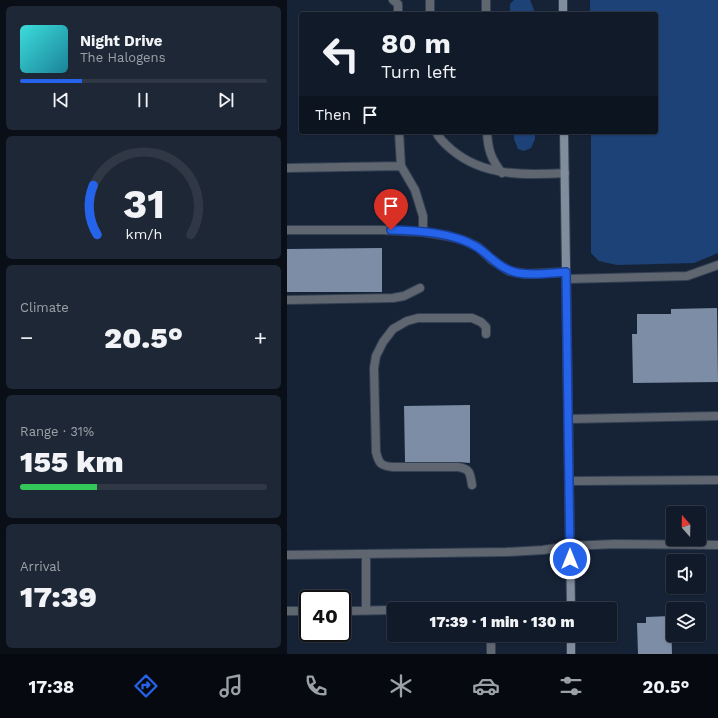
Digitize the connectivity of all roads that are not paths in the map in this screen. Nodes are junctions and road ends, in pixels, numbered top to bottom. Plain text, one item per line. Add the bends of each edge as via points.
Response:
1 (393, 0) edge
2 (430, 0) edge
3 (486, 0) edge
4 (563, 0) edge
5 (398, 12) edge
6 (430, 12) edge
7 (486, 12) edge
8 (563, 12) edge
9 (399, 134) edge
10 (437, 134) edge
11 (487, 134) edge
12 (565, 134) edge
13 (401, 166) junction
14 (287, 168) edge
15 (501, 173) junction
16 (565, 173) junction
17 (287, 230) edge
18 (423, 232) junction
19 (718, 265) edge
20 (566, 276) junction
21 (420, 288) dead end
22 (287, 300) edge
23 (486, 334) dead end
24 (718, 416) edge
25 (568, 419) junction
26 (718, 480) edge
27 (569, 481) junction
28 (472, 485) dead end
29 (718, 544) edge
30 (570, 546) junction
31 (366, 554) junction
32 (287, 555) edge
33 (571, 602) edge
34 (387, 610) edge
35 (287, 611) edge
36 (299, 611) edge
37 (351, 611) edge
38 (366, 611) junction
39 (491, 642) edge
40 (571, 642) edge
41 (491, 654) edge
42 (571, 654) edge

1 - 5 street via 398,4
2 - 6 street
3 - 7 street
4 - 8 street
9 - 13 street
10 - 15 street via 459,156
11 - 15 street via 490,155
12 - 16 street
13 - 14 street
13 - 18 street via 415,190 423,216
15 - 16 street
16 - 20 street
17 - 18 street
18 - 20 street via 463,240 509,271
19 - 20 street via 687,276
20 - 25 street
21 - 22 street via 393,298
23 - 28 street via 486,327 472,318 418,318 407,321 393,329 383,342 376,356 374,368 378,461 384,466 393,467 465,468 470,474
24 - 25 street
25 - 27 street
26 - 27 street
27 - 30 street
29 - 30 street
30 - 31 street via 506,552
30 - 33 street
31 - 32 street
31 - 38 street
34 - 38 street
35 - 36 street
37 - 38 street
39 - 41 street
40 - 42 street

